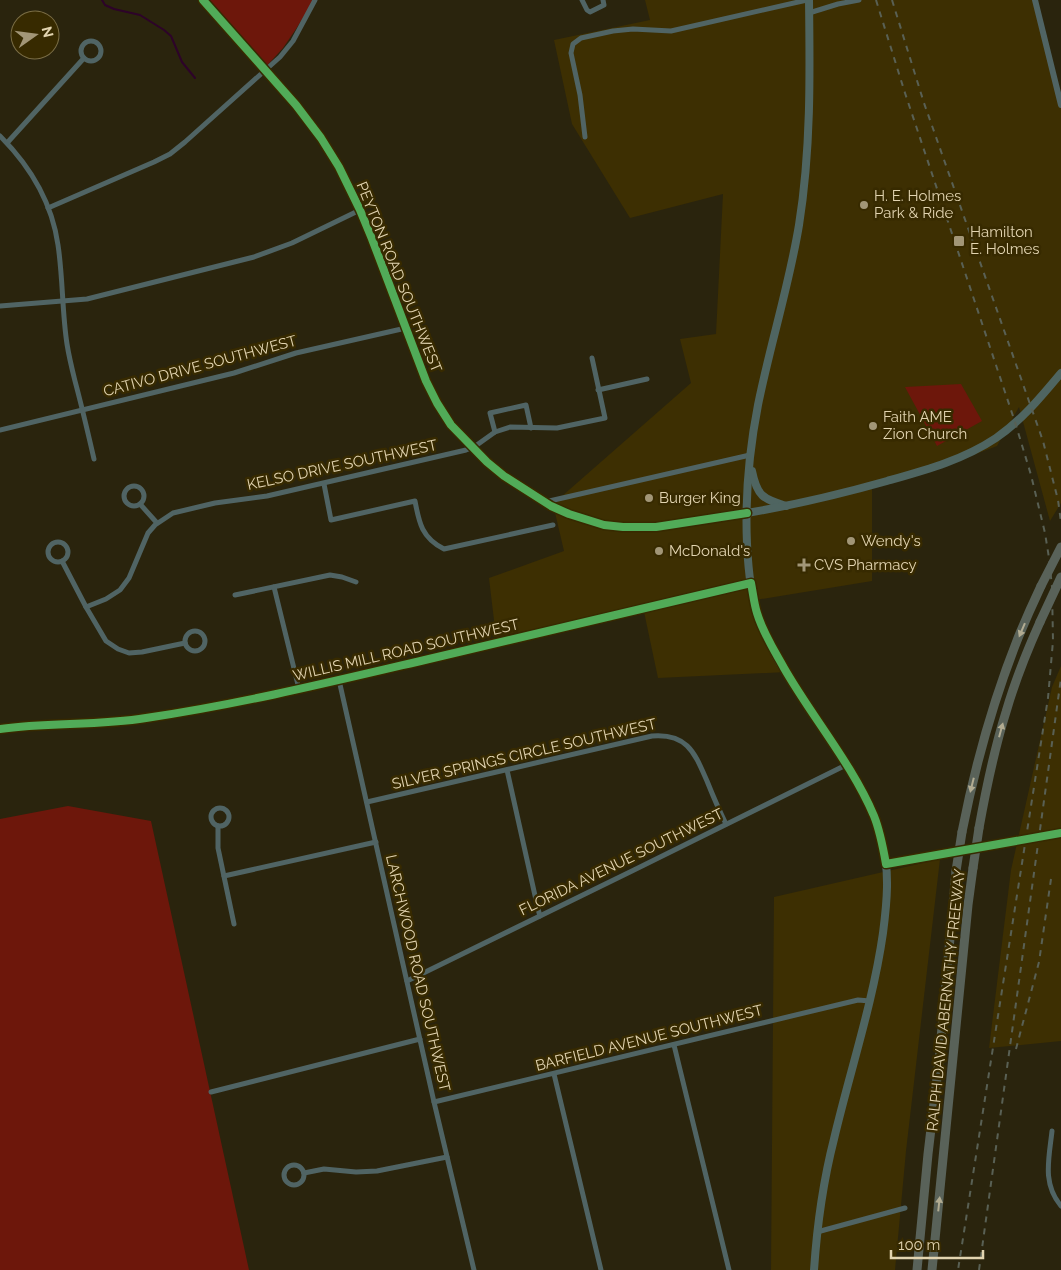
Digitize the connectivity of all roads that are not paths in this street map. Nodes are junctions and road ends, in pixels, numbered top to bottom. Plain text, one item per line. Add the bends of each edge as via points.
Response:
1 (203, 0) edge
2 (315, 0) edge
3 (582, 0) edge
4 (603, 0) edge
5 (808, 0) edge
6 (859, 0) edge
7 (1036, 0) edge
8 (809, 13) junction
9 (84, 58) junction
10 (266, 71) junction
11 (1061, 105) edge
12 (0, 136) edge
13 (584, 137) dead end
14 (6, 142) junction
15 (48, 208) junction
16 (360, 210) junction
17 (63, 302) junction
18 (0, 306) edge
19 (406, 328) junction
20 (592, 358) dead end
21 (1061, 374) edge
22 (647, 379) dead end
23 (598, 390) junction
24 (82, 410) junction
25 (530, 428) junction
26 (0, 430) edge
27 (495, 432) junction
28 (474, 447) junction
29 (750, 458) junction
30 (94, 459) dead end
31 (324, 484) junction
32 (545, 502) junction
33 (140, 504) dead end
34 (788, 506) junction
35 (747, 514) junction
36 (157, 523) junction
37 (553, 525) dead end
38 (1061, 547) edge
39 (62, 561) dead end
40 (1061, 577) edge
41 (356, 582) dead end
42 (751, 583) junction
43 (272, 588) junction
44 (235, 595) dead end
45 (86, 607) junction
46 (185, 643) dead end
47 (339, 680) junction
48 (299, 689) junction
49 (64, 724) dead end
50 (846, 765) junction
51 (507, 770) junction
52 (367, 802) junction
53 (726, 824) junction
54 (218, 826) dead end
55 (1061, 833) edge
56 (376, 842) junction
57 (886, 864) junction
58 (224, 876) junction
59 (540, 916) junction
60 (234, 924) dead end
61 (407, 981) junction
62 (870, 1001) junction
63 (420, 1039) junction
64 (674, 1045) junction
65 (554, 1074) junction
66 (211, 1092) dead end
67 (434, 1102) junction
68 (1052, 1132) dead end
69 (447, 1157) junction
70 (304, 1173) dead end
71 (1061, 1206) edge
72 (906, 1208) dead end
73 (817, 1232) junction
74 (474, 1270) edge
75 (601, 1270) edge
76 (729, 1270) edge
77 (814, 1270) edge
78 (917, 1270) edge
79 (932, 1270) edge

1 - 10 street, PEYTON ROAD SOUTHWEST
2 - 10 street via 293,41
3 - 4 street via 590,12 604,5
5 - 8 main road
5 - 13 street via 671,31 633,29 582,38 573,44 571,53
6 - 8 street
7 - 11 street
8 - 29 main road via 808,147 803,199 794,253 758,403
9 - 9 street via 90,61 98,58 101,51 98,44 91,41 84,44 81,51
9 - 14 street
10 - 15 street via 170,154
10 - 16 street, PEYTON ROAD SOUTHWEST via 321,138
12 - 14 street
14 - 15 street via 31,173
15 - 17 street via 58,246
16 - 17 street via 292,243 254,257 87,299
16 - 19 street, PEYTON ROAD SOUTHWEST
17 - 18 street
17 - 24 street via 67,344
19 - 24 street, CATIVO DRIVE SOUTHWEST via 296,353 234,373
19 - 28 street, PEYTON ROAD SOUTHWEST via 437,403 451,425
20 - 23 street
21 - 34 main road via 1008,429 958,459
22 - 23 street
23 - 25 street via 605,418 562,428
24 - 26 street, CATIVO DRIVE SOUTHWEST
24 - 30 street
25 - 27 street via 510,427
25 - 27 street via 526,405 490,413
27 - 28 street, KELSO DRIVE SOUTHWEST
28 - 31 street, KELSO DRIVE SOUTHWEST
28 - 32 street, PEYTON ROAD SOUTHWEST via 504,476
29 - 32 street
29 - 34 main road via 755,484 762,496
29 - 35 main road
31 - 36 street, KELSO DRIVE SOUTHWEST via 267,496 215,502 173,513
31 - 37 street via 331,520 415,501 419,522 427,538 444,549
32 - 35 street, PEYTON ROAD SOUTHWEST via 586,520 623,527 656,527
33 - 36 street
34 - 35 main road
35 - 42 main road
36 - 45 street via 145,539 129,578 120,590
38 -> 78 highway, RALPH DAVID ABERNATHY FREEWAY, bridge via 1018,637 971,785 956,871
39 - 45 street
79 -> 40 highway, RALPH DAVID ABERNATHY FREEWAY, bridge via 968,905 979,828 1014,687
41 - 43 street via 330,576
42 - 47 street, WILLIS MILL ROAD SOUTHWEST
42 - 50 main road via 756,612 767,638
43 - 44 street
43 - 48 street
45 - 46 street via 106,641 128,653
47 - 48 street, WILLIS MILL ROAD SOUTHWEST
47 - 52 street, LARCHWOOD ROAD SOUTHWEST
48 - 49 street, WILLIS MILL ROAD SOUTHWEST via 145,718
50 - 53 street, FLORIDA AVENUE SOUTHWEST
50 - 57 main road via 874,817
51 - 52 street, SILVER SPRINGS CIRCLE SOUTHWEST
51 - 53 street, SILVER SPRINGS CIRCLE SOUTHWEST via 652,736 670,736 684,742 694,754
51 - 59 street
52 - 56 street, LARCHWOOD ROAD SOUTHWEST
53 - 59 street, FLORIDA AVENUE SOUTHWEST
54 - 58 street via 218,848
55 - 57 street
56 - 58 street
56 - 61 street, LARCHWOOD ROAD SOUTHWEST
57 - 62 main road via 886,907
58 - 60 street
59 - 61 street, FLORIDA AVENUE SOUTHWEST
61 - 63 street, LARCHWOOD ROAD SOUTHWEST
62 - 64 street, BARFIELD AVENUE SOUTHWEST via 858,1000
62 - 73 main road via 833,1143
63 - 66 street
63 - 67 street, LARCHWOOD ROAD SOUTHWEST
64 - 65 street, BARFIELD AVENUE SOUTHWEST
64 - 76 street
65 - 67 street, BARFIELD AVENUE SOUTHWEST
65 - 75 street
67 - 69 street, LARCHWOOD ROAD SOUTHWEST
68 - 71 street via 1048,1179
69 - 70 street via 377,1171 324,1169
69 - 74 street, LARCHWOOD ROAD SOUTHWEST
72 - 73 street
73 - 77 main road

